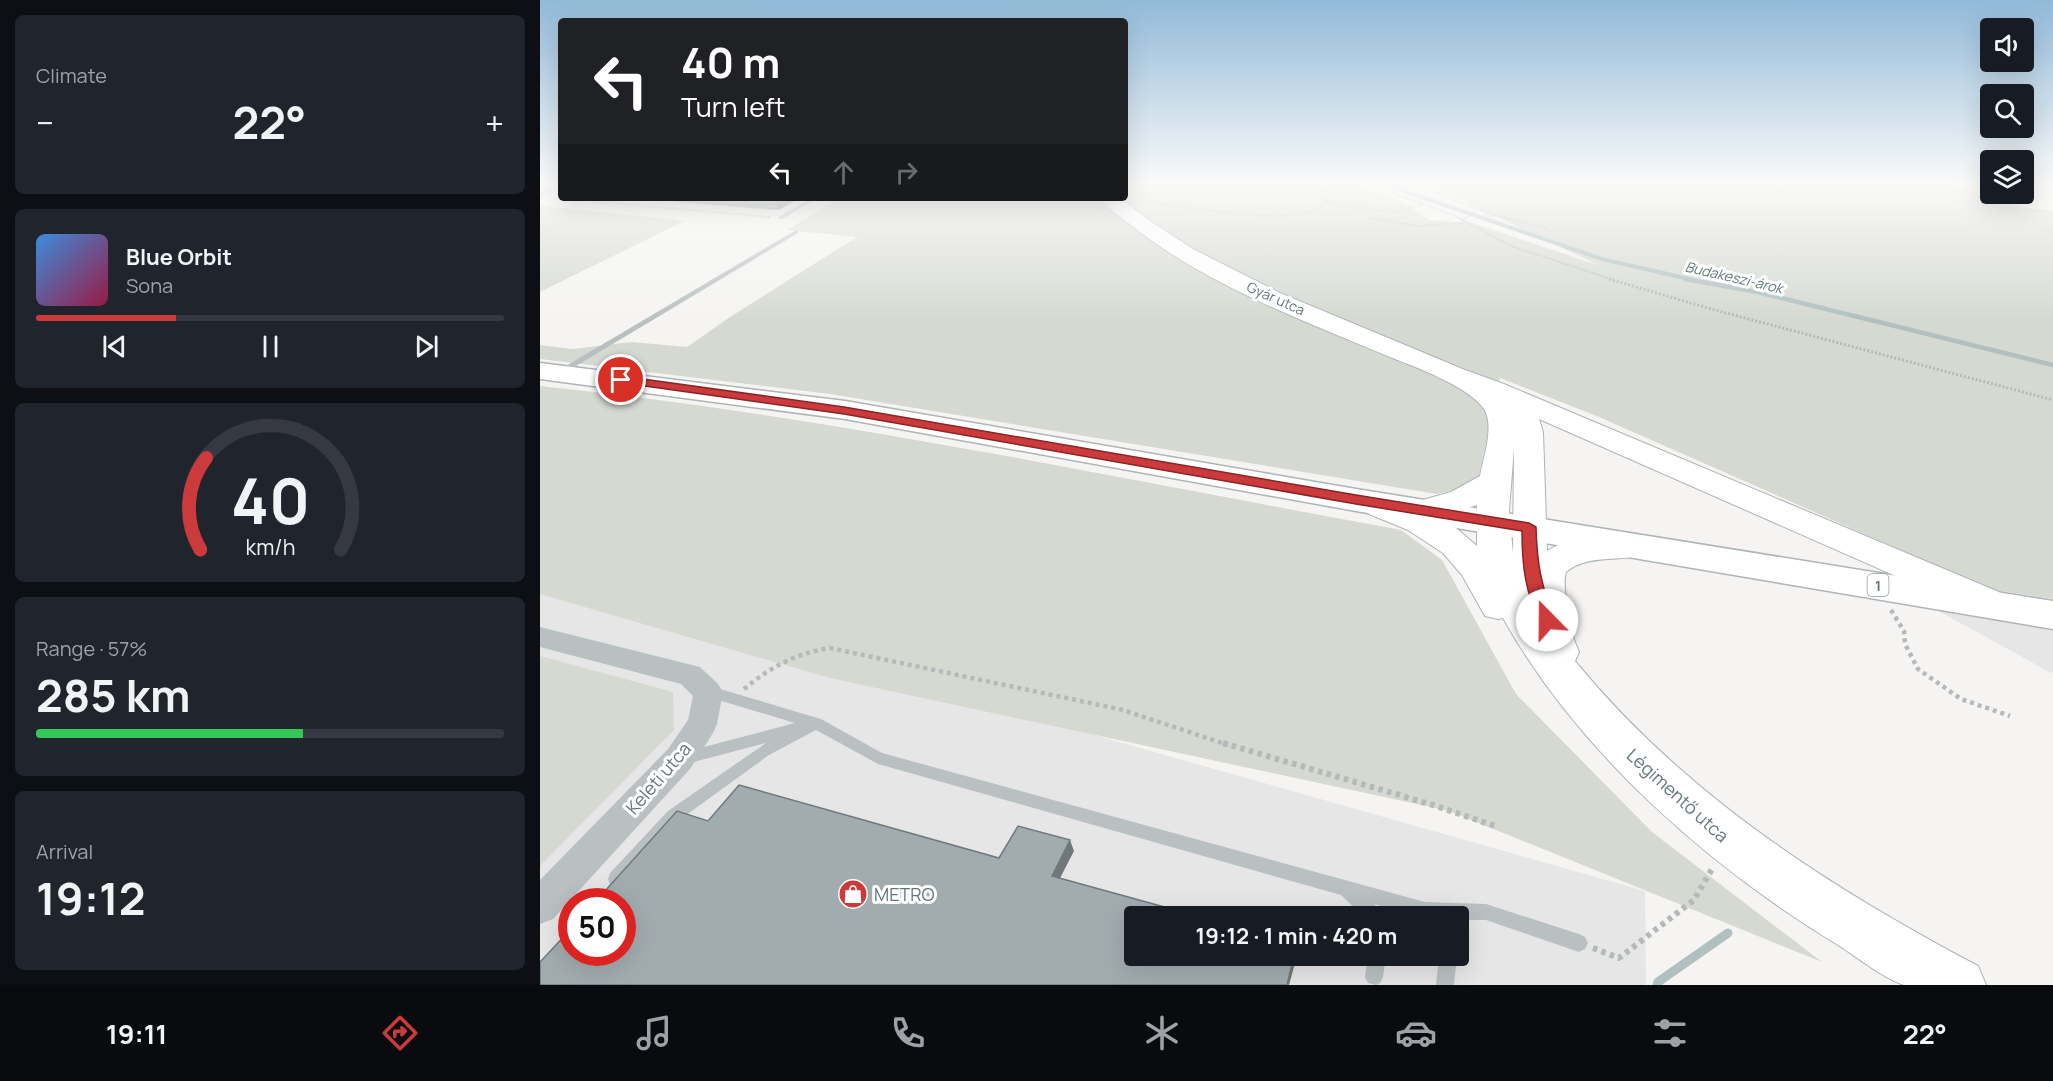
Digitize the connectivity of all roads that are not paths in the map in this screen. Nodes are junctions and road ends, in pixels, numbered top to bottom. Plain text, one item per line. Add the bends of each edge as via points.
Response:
1 (1148, 229) edge
2 (796, 232) dead end
3 (549, 372) edge
4 (1456, 376) junction
5 (1502, 393) junction
6 (1497, 478) junction
7 (1356, 500) junction
8 (1423, 510) junction
9 (1493, 521) junction
10 (1529, 527) junction
11 (1853, 543) junction
12 (1637, 546) junction
13 (1860, 581) junction
14 (1998, 606) junction
15 (2053, 615) edge
16 (1547, 620) junction
17 (540, 637) edge
18 (720, 695) junction
19 (1578, 697) junction
20 (816, 723) junction
21 (679, 759) junction
22 (608, 888) edge
23 (1347, 888) junction
24 (540, 906) edge
25 (1364, 906) edge
26 (1406, 906) edge
27 (1469, 912) edge
28 (1579, 943) road end
29 (1376, 966) edge
30 (1447, 966) edge
31 (1374, 977) dead end
32 (1445, 985) edge
33 (1959, 985) edge

1 - 4 main road, Gyár utca via 1226,275
2 - 3 lane
3 - 7 main road, 1 via 844,410
4 - 5 main road, Gyár utca
4 - 6 main road, Gyár utca via 1487,396 1502,412
5 - 10 main road, Gyár utca via 1519,407 1527,421
5 - 11 main road
6 - 8 main road via 1482,492
6 - 9 main road, Gyár utca
7 - 8 main road, 1
7 - 19 main road via 1412,518 1461,549 1520,634
8 - 9 main road, 1
9 - 10 main road, 1
9 - 19 main road, Légimentő utca via 1496,560 1514,609
10 - 12 main road, 1
10 - 16 main road via 1534,588
11 - 13 main road via 1864,566
11 - 14 main road
12 - 13 main road, 1
12 - 16 main road via 1562,557 1548,574
13 - 14 main road, 1
14 - 15 main road, 1
16 - 19 main road
17 - 18 street via 690,675
18 - 20 lane
18 - 21 street, Keleti utca
19 - 33 main road, Légimentő utca via 1654,776 1727,839 1809,896
20 - 21 lane
20 - 22 lane via 764,751 673,816
20 - 23 lane via 878,758
21 - 24 street, Keleti utca
23 - 25 lane
23 - 26 lane
27 - 28 lane via 1486,912
29 - 31 lane
30 - 32 lane

